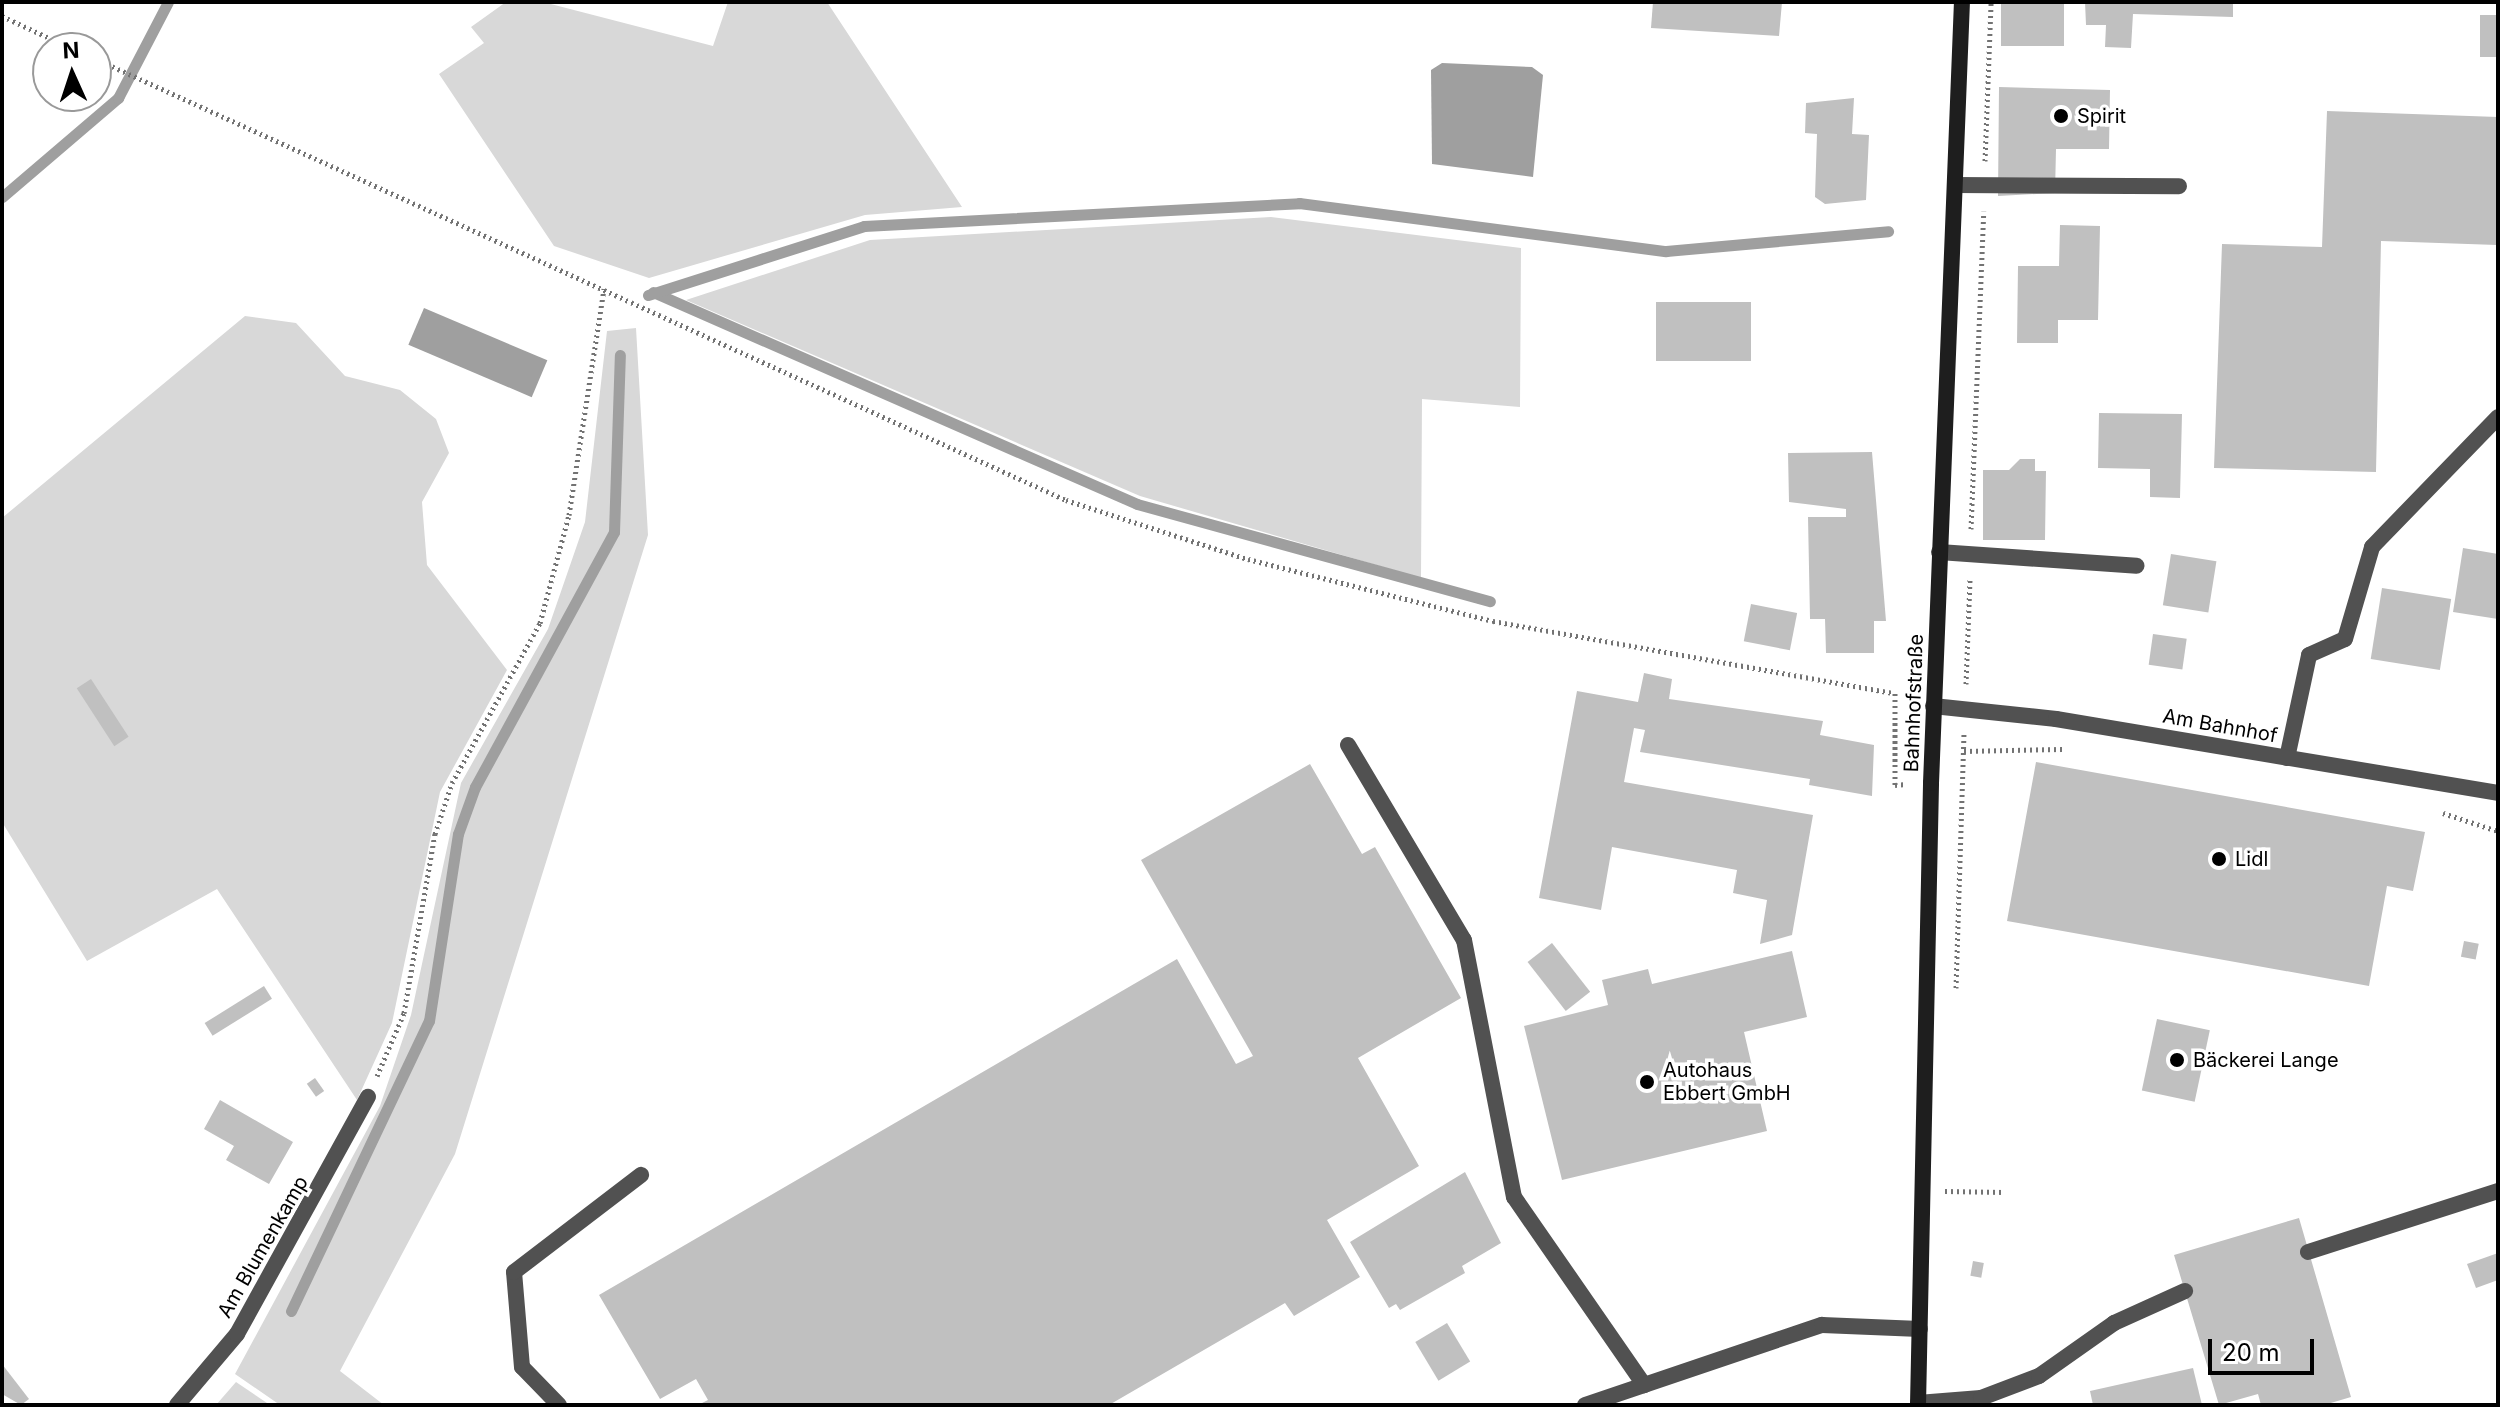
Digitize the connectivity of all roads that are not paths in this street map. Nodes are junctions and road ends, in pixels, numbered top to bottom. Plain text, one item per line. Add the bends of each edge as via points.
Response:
1 (1962, 2) edge
2 (1955, 185) junction
3 (2179, 186) dead end
4 (2498, 417) edge
5 (1939, 552) junction
6 (2137, 566) dead end
7 (1933, 706) junction
8 (1348, 745) dead end
9 (2287, 758) junction
10 (2498, 793) edge
11 (368, 1097) road end
12 (641, 1175) dead end
13 (2498, 1191) edge
14 (2308, 1252) dead end
15 (2185, 1291) dead end
16 (1920, 1329) junction
17 (1644, 1385) junction
18 (1918, 1404) edge
19 (177, 1405) edge
20 (559, 1405) edge
21 (1585, 1405) edge

1 - 2 main road, Bahnhofstraße
2 - 3 street
2 - 5 main road, Bahnhofstraße
4 - 9 street via 2372,547 2345,639 2309,655
5 - 6 street
5 - 7 main road, Bahnhofstraße
7 - 9 street, Am Bahnhof
7 - 16 main road, Bahnhofstraße
8 - 17 street via 1464,940 1514,1197
9 - 10 street, Am Bahnhof
11 - 19 street, Am Blumenkamp via 237,1334
12 - 20 street via 514,1272 522,1367
13 - 14 street
15 - 18 street via 2114,1323 2039,1376 1981,1398
16 - 17 street via 1822,1325
16 - 18 main road, Bahnhofstraße
17 - 21 street

